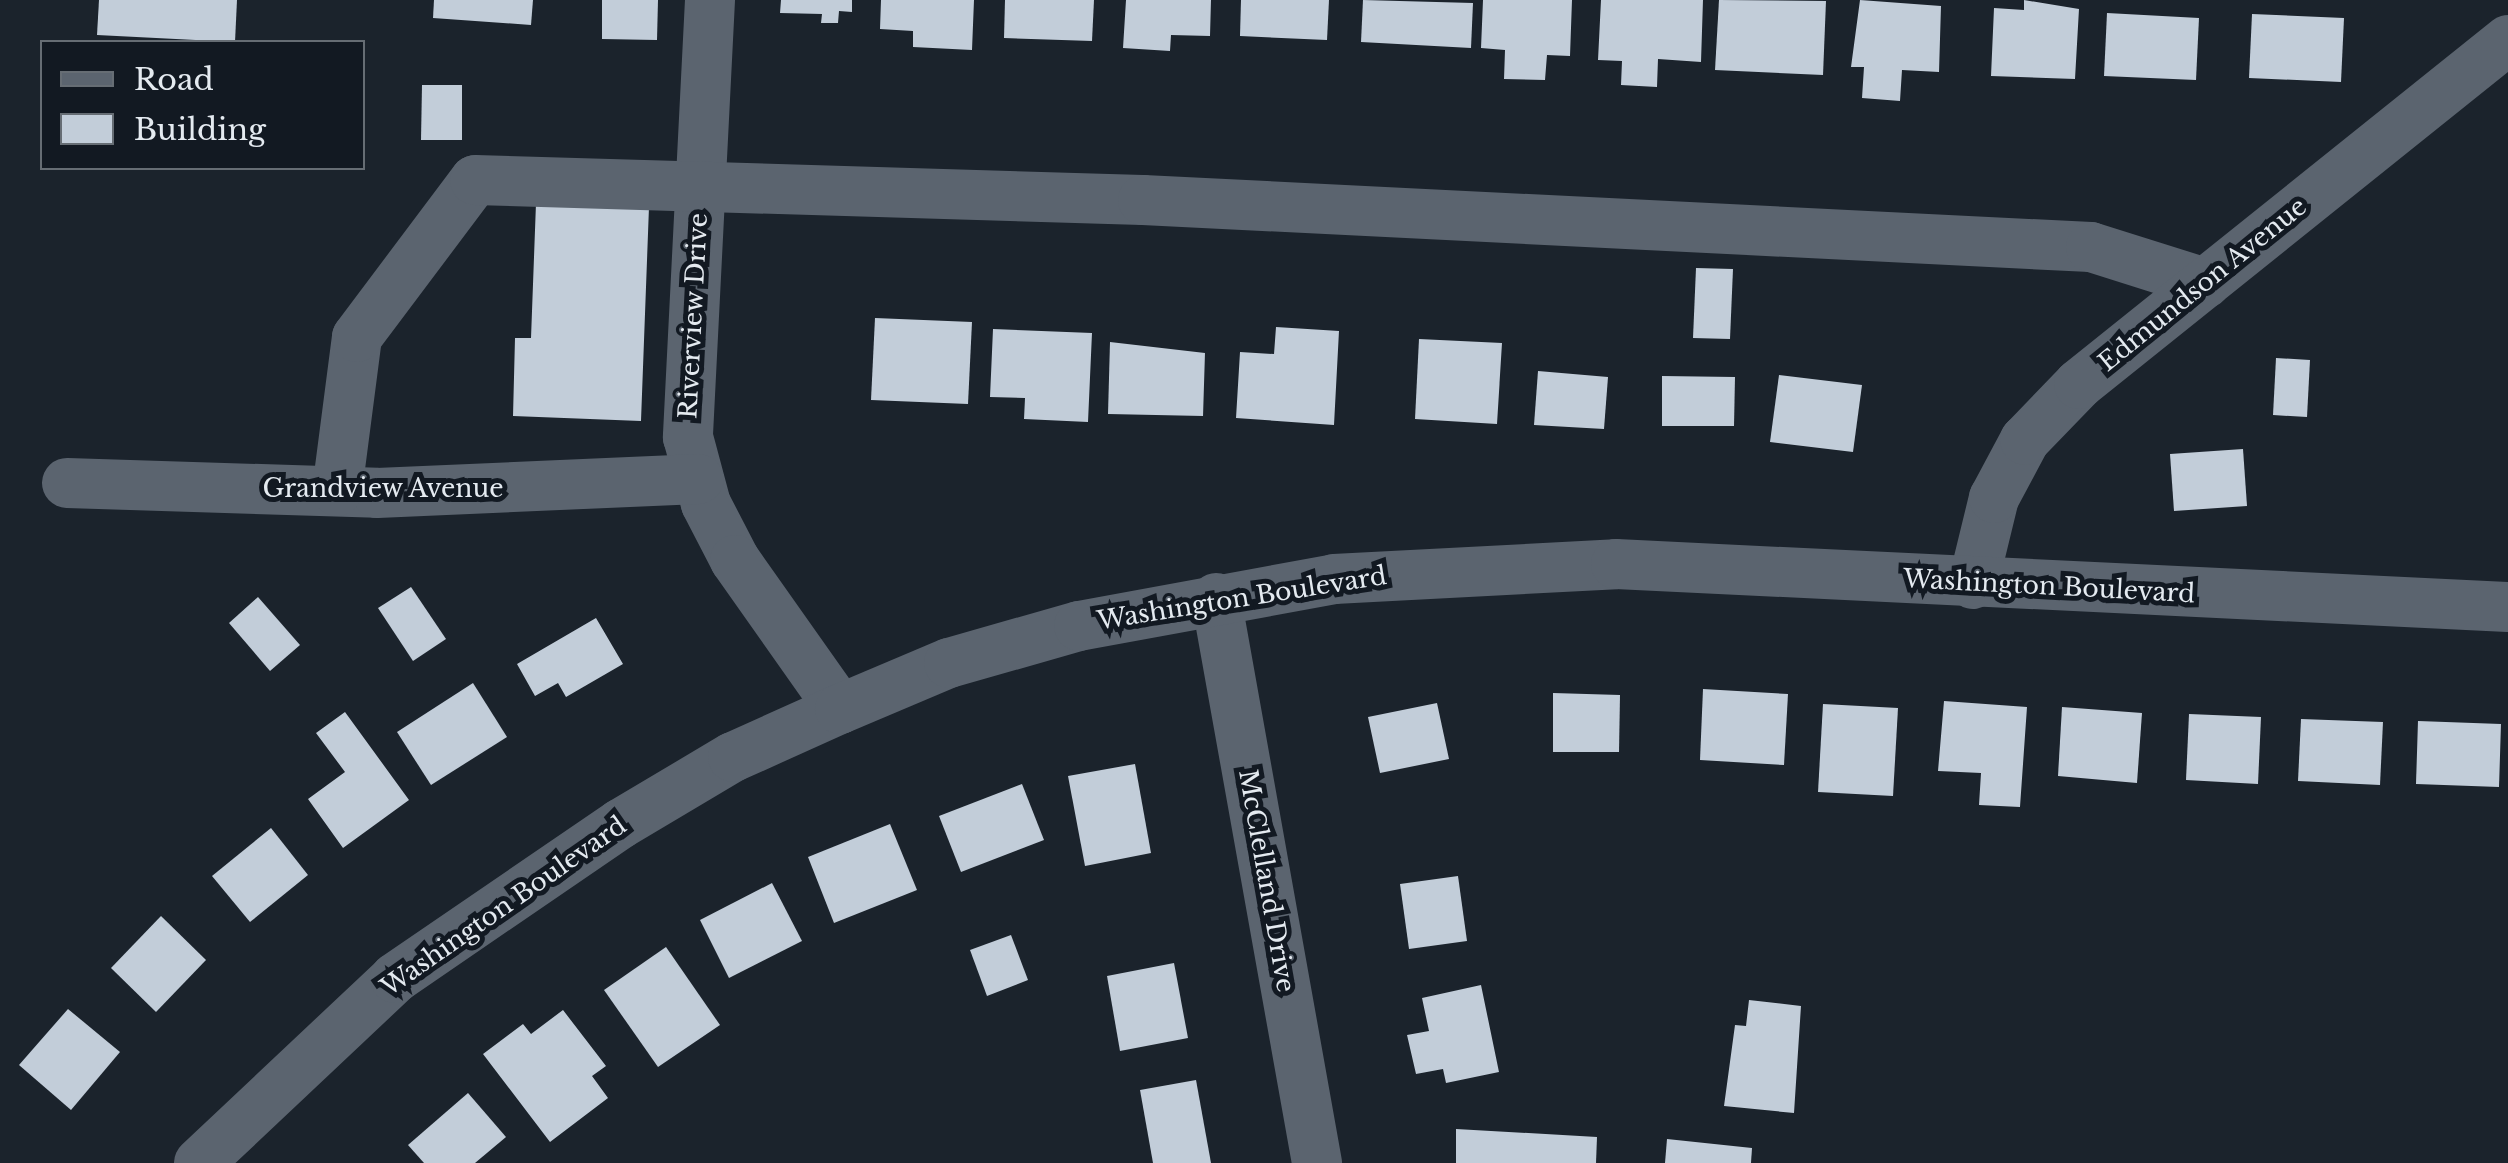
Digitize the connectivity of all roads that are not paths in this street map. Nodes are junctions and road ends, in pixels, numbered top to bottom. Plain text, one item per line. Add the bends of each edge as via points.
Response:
1 (710, 0) edge
2 (2508, 40) edge
3 (700, 188) junction
4 (2205, 283) junction
5 (699, 479) junction
6 (67, 483) dead end
7 (337, 491) junction
8 (1973, 584) junction
9 (1216, 598) junction
10 (2508, 607) edge
11 (840, 709) junction
12 (199, 1163) edge
13 (1317, 1163) edge

1 - 3 street, Riverview Drive
2 - 4 street, Edmundson Avenue
3 - 4 street via 1143,200 2090,247
3 - 5 street, Riverview Drive via 688,437
3 - 7 street via 475,180 357,337
4 - 8 street, Edmundson Avenue via 2079,384 2025,440 1994,498
5 - 7 street, Grandview Avenue
5 - 11 street, Riverview Drive via 735,560
6 - 7 street, Grandview Avenue
8 - 9 street, Washington Boulevard via 1616,564 1334,579
8 - 10 street, Washington Boulevard
9 - 11 street, Washington Boulevard via 949,663
9 - 13 street, McClelland Drive
11 - 12 street, Washington Boulevard via 734,756 620,824 396,978

